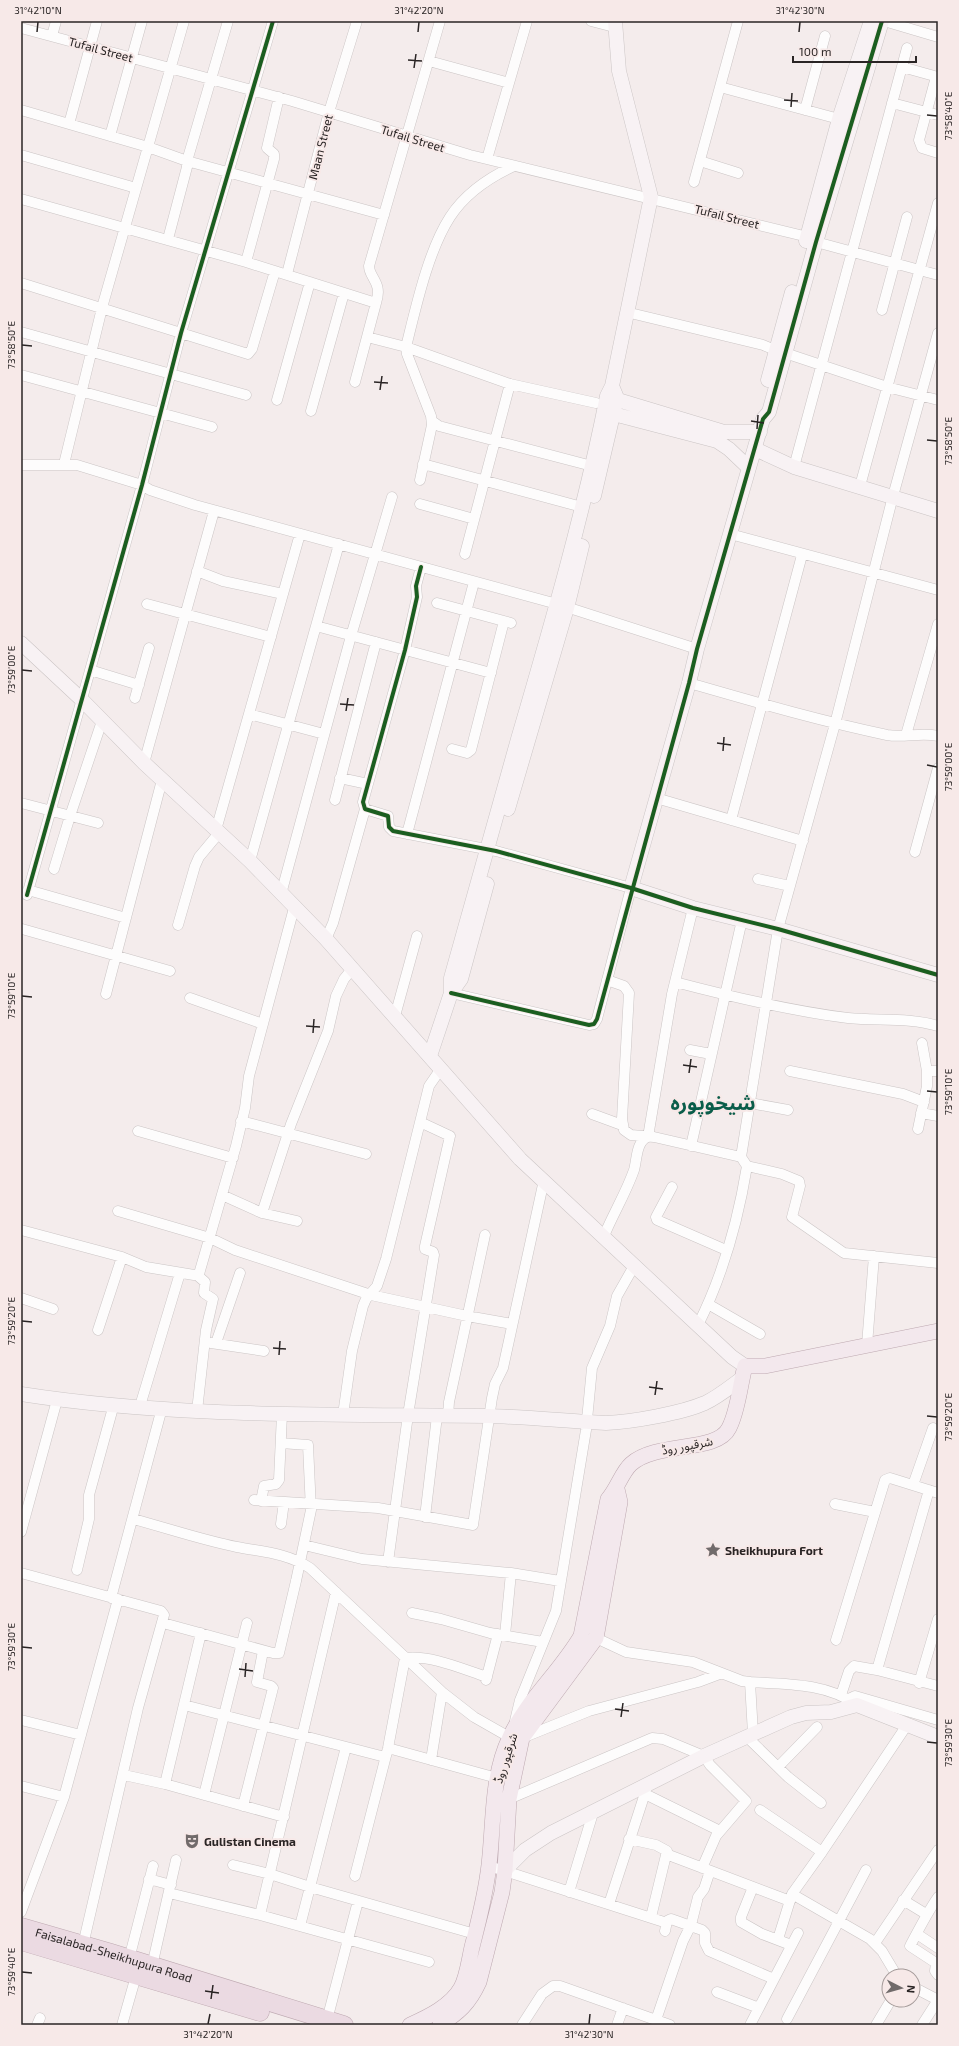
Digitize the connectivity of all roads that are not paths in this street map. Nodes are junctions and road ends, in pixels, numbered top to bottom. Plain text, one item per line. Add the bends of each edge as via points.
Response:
1 (56, 21) edge
2 (97, 21) edge
3 (142, 21) edge
4 (184, 21) edge
5 (228, 21) edge
6 (273, 21) edge
7 (356, 21) edge
8 (440, 21) edge
9 (527, 21) edge
10 (591, 21) edge
11 (738, 21) edge
12 (871, 21) edge
13 (883, 21) edge
14 (614, 24) edge
15 (21, 28) edge
16 (52, 36) junction
17 (825, 36) dead end
18 (938, 37) edge
19 (90, 46) junction
20 (907, 48) dead end
21 (132, 57) junction
22 (429, 61) junction
23 (171, 67) junction
24 (902, 67) junction
25 (937, 77) edge
26 (211, 78) junction
27 (509, 83) junction
28 (720, 87) junction
29 (254, 90) junction
30 (279, 97) junction
31 (892, 103) junction
32 (21, 110) edge
33 (805, 110) junction
34 (329, 112) junction
35 (926, 112) junction
36 (938, 115) edge
37 (839, 119) junction
38 (69, 124) junction
39 (110, 136) junction
40 (407, 136) junction
41 (148, 147) junction
42 (938, 153) edge
43 (21, 155) edge
44 (486, 159) junction
45 (187, 161) junction
46 (700, 161) junction
47 (514, 166) junction
48 (229, 172) junction
49 (738, 173) dead end
50 (694, 182) dead end
51 (268, 183) junction
52 (136, 188) junction
53 (308, 194) junction
54 (651, 197) junction
55 (21, 199) edge
56 (938, 203) edge
57 (384, 215) junction
58 (907, 217) dead end
59 (125, 228) junction
60 (812, 239) junction
61 (168, 240) junction
62 (205, 250) junction
63 (852, 252) junction
64 (246, 262) junction
65 (894, 263) junction
66 (275, 270) junction
67 (920, 270) junction
68 (288, 274) junction
69 (938, 275) edge
70 (310, 282) junction
71 (21, 283) edge
72 (344, 292) junction
73 (376, 303) junction
74 (102, 309) junction
75 (882, 310) dead end
76 (626, 312) junction
77 (21, 332) edge
78 (181, 333) junction
79 (938, 333) edge
80 (367, 337) junction
81 (406, 347) junction
82 (92, 351) junction
83 (780, 352) junction
84 (821, 365) junction
85 (171, 372) junction
86 (21, 375) edge
87 (355, 382) dead end
88 (510, 384) junction
89 (887, 387) junction
90 (82, 393) junction
91 (246, 395) dead end
92 (921, 396) junction
93 (277, 400) dead end
94 (938, 400) edge
95 (608, 402) junction
96 (311, 411) dead end
97 (160, 413) junction
98 (432, 421) junction
99 (762, 425) junction
100 (212, 427) dead end
101 (495, 442) junction
102 (755, 449) junction
103 (64, 464) junction
104 (423, 464) junction
105 (21, 465) edge
106 (592, 466) junction
107 (794, 467) junction
108 (749, 468) junction
109 (420, 480) dead end
110 (484, 481) junction
111 (142, 486) junction
112 (860, 486) junction
113 (893, 496) junction
114 (392, 497) dead end
115 (420, 504) dead end
116 (582, 507) junction
117 (214, 511) junction
118 (938, 511) edge
119 (474, 519) junction
120 (300, 534) junction
121 (730, 534) junction
122 (339, 544) junction
123 (376, 554) junction
124 (465, 554) dead end
125 (802, 555) junction
126 (421, 567) junction
127 (197, 571) junction
128 (873, 574) junction
129 (474, 582) junction
130 (938, 590) edge
131 (283, 594) junction
132 (437, 603) dead end
133 (147, 604) dead end
134 (562, 606) junction
135 (466, 611) junction
136 (185, 614) junction
137 (938, 624) edge
138 (316, 626) junction
139 (351, 636) junction
140 (270, 638) junction
141 (376, 642) junction
142 (21, 643) edge
143 (149, 648) dead end
144 (697, 649) junction
145 (405, 650) junction
146 (452, 663) junction
147 (90, 670) junction
148 (491, 673) junction
149 (689, 684) junction
150 (139, 685) junction
151 (135, 698) dead end
152 (81, 700) junction
153 (762, 704) junction
154 (249, 714) junction
155 (102, 721) junction
156 (835, 724) junction
157 (288, 725) junction
158 (938, 728) edge
159 (324, 734) junction
160 (934, 735) edge
161 (906, 736) junction
162 (452, 749) dead end
163 (144, 763) junction
164 (938, 768) edge
165 (340, 778) junction
166 (162, 780) junction
167 (368, 784) junction
168 (656, 798) junction
169 (335, 800) dead end
170 (21, 803) edge
171 (365, 809) junction
172 (50, 811) junction
173 (70, 816) junction
174 (731, 820) junction
175 (98, 824) dead end
176 (218, 831) junction
177 (407, 834) junction
178 (803, 842) junction
179 (491, 850) junction
180 (915, 852) dead end
181 (250, 861) junction
182 (54, 869) dead end
183 (758, 880) dead end
184 (790, 886) junction
185 (631, 888) junction
186 (281, 894) junction
187 (294, 908) junction
188 (693, 908) junction
189 (126, 918) junction
190 (742, 920) junction
191 (178, 925) dead end
192 (22, 929) edge
193 (778, 929) junction
194 (417, 936) dead end
195 (326, 939) junction
196 (116, 956) junction
197 (353, 968) junction
198 (170, 971) dead end
199 (938, 975) edge
200 (607, 980) junction
201 (675, 982) junction
202 (451, 993) junction
203 (106, 994) dead end
204 (724, 995) junction
205 (190, 998) dead end
206 (765, 1004) junction
207 (395, 1016) junction
208 (263, 1024) junction
209 (938, 1026) edge
210 (922, 1043) dead end
211 (690, 1050) dead end
212 (712, 1054) junction
213 (430, 1056) junction
214 (440, 1070) junction
215 (790, 1070) dead end
216 (927, 1071) junction
217 (938, 1071) edge
218 (924, 1102) junction
219 (750, 1103) junction
220 (788, 1110) dead end
221 (921, 1113) junction
222 (592, 1114) dead end
223 (938, 1116) edge
224 (241, 1121) junction
225 (420, 1122) junction
226 (622, 1125) junction
227 (918, 1129) dead end
228 (138, 1131) dead end
229 (288, 1133) junction
230 (648, 1137) junction
231 (691, 1146) junction
232 (366, 1154) dead end
233 (741, 1157) junction
234 (233, 1158) junction
235 (747, 1166) junction
236 (544, 1180) junction
237 (672, 1187) dead end
238 (222, 1195) junction
239 (118, 1211) dead end
240 (262, 1213) junction
241 (297, 1221) dead end
242 (21, 1230) edge
243 (485, 1235) dead end
244 (604, 1236) junction
245 (210, 1238) junction
246 (726, 1250) junction
247 (874, 1256) junction
248 (122, 1257) junction
249 (938, 1263) edge
250 (634, 1266) junction
251 (180, 1273) junction
252 (240, 1273) dead end
253 (197, 1275) junction
254 (371, 1295) junction
255 (21, 1298) edge
256 (708, 1304) junction
257 (426, 1308) junction
258 (53, 1309) dead end
259 (467, 1316) junction
260 (512, 1324) junction
261 (698, 1325) junction
262 (98, 1330) dead end
263 (938, 1331) edge
264 (760, 1334) dead end
265 (205, 1342) junction
266 (216, 1343) junction
267 (867, 1345) junction
268 (264, 1351) dead end
269 (743, 1372) junction
270 (21, 1394) edge
271 (57, 1400) junction
272 (114, 1404) junction
273 (140, 1406) junction
274 (162, 1408) junction
275 (197, 1411) junction
276 (282, 1414) junction
277 (343, 1415) junction
278 (408, 1416) junction
279 (443, 1416) junction
280 (489, 1416) junction
281 (586, 1422) junction
282 (933, 1428) dead end
283 (281, 1443) junction
284 (913, 1485) junction
285 (617, 1489) junction
286 (933, 1491) edge
287 (284, 1502) junction
288 (312, 1504) junction
289 (835, 1504) dead end
290 (395, 1511) junction
291 (875, 1512) junction
292 (426, 1517) junction
293 (132, 1519) junction
294 (281, 1524) dead end
295 (21, 1532) edge
296 (304, 1545) junction
297 (300, 1561) junction
298 (388, 1562) junction
299 (78, 1570) dead end
300 (21, 1573) edge
301 (511, 1573) junction
302 (560, 1581) junction
303 (336, 1592) junction
304 (114, 1598) junction
305 (412, 1613) dead end
306 (938, 1619) edge
307 (163, 1623) junction
308 (247, 1623) dead end
309 (201, 1634) junction
310 (501, 1635) junction
311 (596, 1638) junction
312 (836, 1640) dead end
313 (543, 1642) junction
314 (935, 1642) edge
315 (242, 1645) junction
316 (263, 1650) junction
317 (405, 1658) junction
318 (877, 1670) junction
319 (722, 1673) junction
320 (750, 1682) junction
321 (919, 1683) junction
322 (938, 1686) edge
323 (442, 1692) junction
324 (849, 1700) junction
325 (184, 1705) junction
326 (224, 1715) junction
327 (21, 1720) edge
328 (938, 1720) edge
329 (907, 1725) junction
330 (263, 1726) junction
331 (817, 1727) dead end
332 (81, 1735) junction
333 (750, 1735) junction
334 (302, 1736) junction
335 (938, 1737) edge
336 (516, 1738) junction
337 (346, 1747) junction
338 (386, 1752) junction
339 (704, 1756) junction
340 (431, 1760) junction
341 (778, 1767) junction
342 (124, 1775) junction
343 (497, 1778) junction
344 (165, 1784) junction
345 (21, 1786) edge
346 (646, 1789) junction
347 (204, 1795) junction
348 (64, 1797) junction
349 (509, 1799) junction
350 (821, 1803) dead end
351 (243, 1806) junction
352 (760, 1810) dead end
353 (593, 1813) junction
354 (284, 1817) junction
355 (720, 1831) junction
356 (629, 1839) junction
357 (938, 1850) edge
358 (822, 1852) junction
359 (666, 1854) junction
360 (176, 1860) dead end
361 (233, 1865) dead end
362 (153, 1866) dead end
363 (489, 1866) junction
364 (706, 1869) junction
365 (505, 1870) junction
366 (866, 1870) dead end
367 (270, 1874) junction
368 (355, 1876) dead end
369 (149, 1879) junction
370 (310, 1887) junction
371 (753, 1887) junction
372 (170, 1889) junction
373 (569, 1892) junction
374 (938, 1897) edge
375 (791, 1898) junction
376 (903, 1900) junction
377 (358, 1901) junction
378 (609, 1904) junction
379 (21, 1912) edge
380 (926, 1914) junction
381 (260, 1915) junction
382 (651, 1917) junction
383 (838, 1921) junction
384 (691, 1925) junction
385 (300, 1926) junction
386 (21, 1927) edge
387 (798, 1933) dead end
388 (475, 1934) junction
389 (917, 1934) junction
390 (778, 1939) junction
391 (348, 1940) junction
392 (21, 1941) edge
393 (875, 1943) junction
394 (83, 1945) junction
395 (791, 1945) junction
396 (938, 1948) edge
397 (129, 1959) junction
398 (429, 1962) dead end
399 (152, 1966) junction
400 (892, 1968) edge
401 (938, 1975) edge
402 (136, 1976) junction
403 (774, 1979) junction
404 (921, 1991) edge
405 (467, 1992) junction
406 (717, 1992) dead end
407 (938, 2000) edge
408 (623, 2008) junction
409 (759, 2008) junction
410 (887, 2008) edge
411 (787, 2019) dead end
412 (656, 2020) junction
413 (336, 2022) edge
414 (122, 2025) edge
415 (305, 2025) edge
416 (410, 2025) edge
417 (440, 2025) edge
418 (522, 2025) edge
419 (617, 2025) edge
420 (670, 2025) edge
421 (750, 2025) edge
422 (876, 2025) edge
423 (922, 2025) edge

1 - 16 street
2 - 19 street
3 - 21 street
4 - 23 street
5 - 26 street
6 - 29 street
7 - 34 street, Maan Street
8 - 22 street
9 - 27 street
10 - 14 street
11 - 28 street
12 - 37 street
13 - 18 street
13 - 60 street
14 - 54 street via 619,71
15 - 16 street, Tufail Street
16 - 19 street, Tufail Street
17 - 33 street
19 - 21 street, Tufail Street
19 - 38 street
20 - 24 street
21 - 23 street, Tufail Street
21 - 39 street
22 - 27 street
22 - 40 street
23 - 26 street, Tufail Street
23 - 41 street
24 - 25 street
24 - 31 street
25 - 35 street
26 - 29 street, Tufail Street
26 - 45 street
27 - 44 street
28 - 33 street
28 - 46 street
29 - 30 street, Tufail Street
29 - 48 street
30 - 34 street, Tufail Street
30 - 51 street via 267,148 274,156
31 - 35 street
31 - 63 street
32 - 38 street
33 - 37 street
34 - 40 street, Tufail Street
34 - 53 street, Maan Street
35 - 36 street
35 - 42 street via 919,136 920,146
37 - 60 street
38 - 39 street
39 - 41 street
40 - 44 street, Tufail Street
40 - 57 street
41 - 45 street
41 - 52 street
43 - 52 street
44 - 47 street, Tufail Street
45 - 48 street
45 - 61 street
46 - 49 street
46 - 50 street
47 - 54 street, Tufail Street
47 - 81 street via 494,174 461,203 450,217 424,281
48 - 51 street
48 - 62 street
51 - 53 street
51 - 64 street
52 - 59 street
53 - 57 street
53 - 68 street, Maan Street
54 - 60 street, Tufail Street
54 - 76 street
55 - 59 street
56 - 67 street
57 - 73 street via 369,266 378,286
58 - 65 street
59 - 61 street
59 - 74 street
60 - 63 street, Tufail Street
60 - 83 street
61 - 62 street
62 - 64 street
62 - 78 street
63 - 65 street, Tufail Street
63 - 84 street
64 - 66 street
65 - 67 street, Tufail Street
65 - 75 street
66 - 68 street
66 - 78 street via 250,354
67 - 69 street, Tufail Street
67 - 89 street
68 - 70 street
70 - 72 street
70 - 93 street
71 - 74 street
72 - 73 street
72 - 96 street
73 - 80 street
74 - 78 street
74 - 82 street
76 - 83 street via 763,345
76 - 95 street
77 - 82 street
78 - 85 street
79 - 92 street
80 - 81 street
80 - 87 street
81 - 88 street
81 - 98 street
82 - 85 street
82 - 90 street
83 - 84 street
83 - 99 street via 769,412
84 - 89 street
84 - 107 street
85 - 91 street
85 - 97 street
86 - 90 street
88 - 95 street
88 - 101 street
89 - 92 street
89 - 112 street
90 - 97 street
90 - 103 street
92 - 94 street
92 - 113 street
95 - 99 street via 724,432
95 - 106 street
95 - 108 street via 717,441
95 - 134 street
97 - 100 street
97 - 111 street
98 - 101 street via 439,426
98 - 104 street
99 - 102 street
101 - 106 street
101 - 110 street
102 - 107 street
102 - 108 street
103 - 105 street
103 - 111 street via 77,465
104 - 109 street
104 - 110 street
106 - 116 street
107 - 112 street
108 - 121 street
110 - 116 street
110 - 119 street
111 - 117 street
111 - 147 street
112 - 113 street
113 - 118 street
113 - 128 street
114 - 123 street
115 - 119 street
116 - 134 street
117 - 120 street
117 - 127 street
119 - 124 street
120 - 122 street
120 - 131 street
121 - 125 street
121 - 144 street
122 - 123 street
122 - 138 street
123 - 126 street
123 - 139 street
125 - 128 street
125 - 153 street
126 - 129 street
126 - 145 street
127 - 131 street via 223,581
127 - 136 street
128 - 130 street
128 - 156 street
129 - 134 street
129 - 135 street
131 - 140 street
132 - 135 street
133 - 136 street
134 - 144 street
134 - 179 street
135 - 146 street
135 - 148 street via 508,622
136 - 140 street
136 - 163 street
137 - 161 street
138 - 139 street
138 - 157 street
139 - 141 street
139 - 159 street
140 - 154 street
141 - 145 street
141 - 165 street
142 - 152 street
143 - 150 street
144 - 149 street
145 - 146 street
145 - 167 street
146 - 148 street
146 - 177 street
147 - 150 street
147 - 152 street
148 - 162 street via 470,751 467,753
149 - 153 street
149 - 168 street
150 - 151 street
152 - 155 street
152 - 172 street
153 - 156 street
153 - 174 street
154 - 157 street
154 - 176 street
155 - 163 street
155 - 173 street
156 - 161 street
156 - 178 street
157 - 159 street
157 - 181 street
158 - 160 street
159 - 186 street
160 - 161 street
163 - 166 street
164 - 180 street
165 - 167 street
165 - 169 street
166 - 176 street
166 - 189 street
167 - 171 street via 363,802
168 - 174 street
168 - 185 street
170 - 172 street
171 - 177 street via 388,816 390,829
171 - 195 street via 333,923
172 - 173 street
172 - 189 street via 27,892
173 - 175 street
173 - 182 street
174 - 178 street
176 - 181 street
176 - 191 street via 197,862
177 - 179 street
178 - 184 street
179 - 185 street
179 - 202 street via 461,979
181 - 186 street
183 - 184 street
184 - 193 street
185 - 188 street
185 - 200 street
186 - 187 street
187 - 195 street
187 - 208 street
188 - 190 street
188 - 201 street
189 - 196 street
190 - 193 street
190 - 204 street
192 - 196 street
193 - 199 street
193 - 206 street
194 - 207 street
195 - 197 street
196 - 198 street
196 - 203 street
197 - 207 street
197 - 229 street via 336,996 328,1031
200 - 202 street via 597,1019 592,1025
200 - 226 street via 624,986 629,993
201 - 204 street
201 - 230 street
202 - 213 street
204 - 206 street
204 - 212 street
205 - 208 street
206 - 209 street via 848,1018 917,1021
206 - 219 street
207 - 213 street
208 - 224 street via 249,1076
210 - 216 street
211 - 212 street
212 - 231 street
213 - 214 street
214 - 225 street via 429,1086
214 - 236 street via 520,1159
215 - 218 street via 903,1094
216 - 217 street
216 - 218 street
218 - 221 street
219 - 220 street
219 - 233 street
221 - 223 street
221 - 227 street
222 - 226 street
224 - 229 street
224 - 234 street
225 - 254 street via 390,1247 377,1286
225 - 257 street via 450,1136 425,1246 425,1249 434,1255
226 - 230 street via 628,1133
228 - 234 street
229 - 232 street
229 - 240 street
230 - 231 street
230 - 244 street via 640,1144 628,1184
231 - 233 street
233 - 235 street
234 - 238 street
235 - 246 street via 734,1234
235 - 247 street via 798,1180 800,1186 793,1218 840,1251
236 - 244 street
236 - 260 street
237 - 246 street via 656,1217 657,1220
238 - 240 street
238 - 245 street
239 - 245 street
240 - 241 street
242 - 248 street
243 - 259 street
244 - 250 street
245 - 253 street
245 - 254 street via 235,1250
246 - 256 street
247 - 249 street
247 - 267 street
248 - 251 street via 146,1267
248 - 262 street
250 - 261 street
250 - 281 street via 617,1296 610,1326 592,1368
251 - 253 street
251 - 273 street
252 - 266 street
253 - 265 street via 205,1282 204,1293 213,1298
254 - 257 street
254 - 277 street via 365,1301 356,1334
255 - 258 street
256 - 261 street
256 - 264 street
257 - 259 street
257 - 278 street
259 - 260 street
259 - 279 street
260 - 280 street
261 - 269 street via 732,1357
263 - 267 main road
265 - 266 street
265 - 275 street
266 - 268 street
267 - 269 main road
269 - 281 street via 706,1402 689,1409 622,1422
269 - 285 main road, شرقپور روڈ via 729,1428 721,1437 708,1443 655,1451 632,1464 624,1472
270 - 271 street
271 - 272 street
271 - 295 street
272 - 273 street
272 - 299 street via 89,1495 89,1519
273 - 274 street
274 - 275 street
274 - 293 street
275 - 276 street
276 - 277 street
276 - 283 street
277 - 278 street
278 - 279 street
278 - 290 street
279 - 280 street
279 - 292 street
280 - 281 street
280 - 292 street via 473,1525
281 - 302 street
282 - 284 street
283 - 287 street via 279,1482 264,1486 258,1500
283 - 288 street via 308,1445
284 - 286 street
284 - 291 street via 887,1478
285 - 311 main road, شرقپور روڈ via 620,1502
285 - 336 main road, شرقپور روڈ via 608,1500 582,1636 528,1706
286 - 318 street
287 - 288 street
287 - 294 street
288 - 290 street
288 - 296 street
289 - 291 street
290 - 292 street
290 - 298 street
291 - 312 street
293 - 297 street via 237,1547 285,1555
293 - 304 street
296 - 297 street
296 - 298 street via 362,1559
297 - 303 street
297 - 316 street via 280,1651 275,1654
298 - 301 street
300 - 304 street
301 - 302 street
301 - 310 street
302 - 313 street via 556,1611
303 - 317 street
303 - 334 street
304 - 307 street via 162,1611
304 - 332 street
305 - 310 street
306 - 314 street
307 - 309 street
307 - 342 street via 138,1708
308 - 315 street
309 - 315 street
309 - 325 street
310 - 313 street
310 - 317 street via 487,1679 437,1662
311 - 319 street via 626,1652 693,1662
311 - 336 main road, شرقپور روڈ
313 - 336 street via 520,1700
314 - 321 street
315 - 316 street
315 - 326 street
316 - 330 street via 257,1682 273,1688
317 - 323 street
317 - 338 street
318 - 321 street
318 - 324 street via 852,1667
319 - 320 street
319 - 336 street via 698,1682 589,1710
320 - 324 street via 811,1687
320 - 333 street
321 - 322 street
323 - 336 street via 474,1717
323 - 340 street
324 - 328 street via 855,1696
324 - 329 street
324 - 333 street via 832,1712 806,1713 791,1717
325 - 326 street
325 - 344 street
326 - 330 street
326 - 347 street
327 - 332 street
329 - 335 street
329 - 358 street
330 - 334 street
330 - 351 street
331 - 341 street
332 - 348 street
333 - 339 street
333 - 341 street
334 - 337 street
334 - 354 street
336 - 343 main road, شرقپور روڈ
336 - 349 main road, شرقپور روڈ
337 - 338 street
337 - 370 street
338 - 340 street
338 - 368 street
339 - 346 street
339 - 349 street via 663,1739 652,1738
339 - 355 street via 746,1801
340 - 343 street
341 - 350 street
342 - 344 street
342 - 394 street
343 - 363 main road, شرقپور روڈ
344 - 347 street
345 - 348 street
346 - 353 street
346 - 355 street
346 - 356 street
347 - 351 street
348 - 379 street
349 - 365 main road, شرقپور روڈ
351 - 354 street
352 - 358 street
353 - 365 street via 534,1842
353 - 373 street
354 - 367 street
355 - 364 street
356 - 359 street via 662,1847
356 - 378 street
357 - 376 street
358 - 375 street
359 - 364 street
359 - 382 street
360 - 372 street
361 - 367 street
362 - 369 street
363 - 365 street
363 - 388 main road, شرقپور روڈ
364 - 371 street
364 - 384 street via 706,1885 698,1897
365 - 373 street
365 - 405 main road, شرقپور روڈ via 502,1892 480,1975
366 - 383 street
367 - 370 street
367 - 381 street
369 - 372 street
369 - 397 street
370 - 377 street
370 - 385 street
371 - 375 street
371 - 390 street via 741,1922 762,1934
372 - 381 street
372 - 399 street
373 - 378 street
374 - 380 street
375 - 383 street
375 - 390 street
376 - 380 street
376 - 393 street
377 - 388 street
377 - 391 street
378 - 382 street
380 - 389 street
381 - 385 street
382 - 384 street via 666,1927 669,1920 673,1919
383 - 393 street
383 - 411 street
384 - 403 street via 704,1932 709,1950
384 - 412 street
385 - 391 street
386 - 394 highway, Faisalabad-Sheikhupura Road
387 - 395 street
388 - 405 main road, شرقپور روڈ
389 - 396 street
389 - 401 street via 911,1948 936,1964 934,1971
390 - 395 street
391 - 398 street
391 - 413 street
392 - 402 highway, Faisalabad-Sheikhupura Road
393 - 400 street
394 - 397 highway, Faisalabad-Sheikhupura Road
395 - 403 street
397 - 399 highway, Faisalabad-Sheikhupura Road
399 - 413 highway, Faisalabad-Sheikhupura Road
402 - 414 street
402 - 415 highway, Faisalabad-Sheikhupura Road
403 - 409 street
404 - 407 street
405 - 416 main road, شرقپور روڈ
405 - 417 main road, شرقپور روڈ via 461,2011
406 - 409 street
407 - 423 street
408 - 412 street
408 - 418 street via 560,1986 553,1986 542,1994
408 - 419 street
409 - 421 street
410 - 422 street
412 - 420 street

